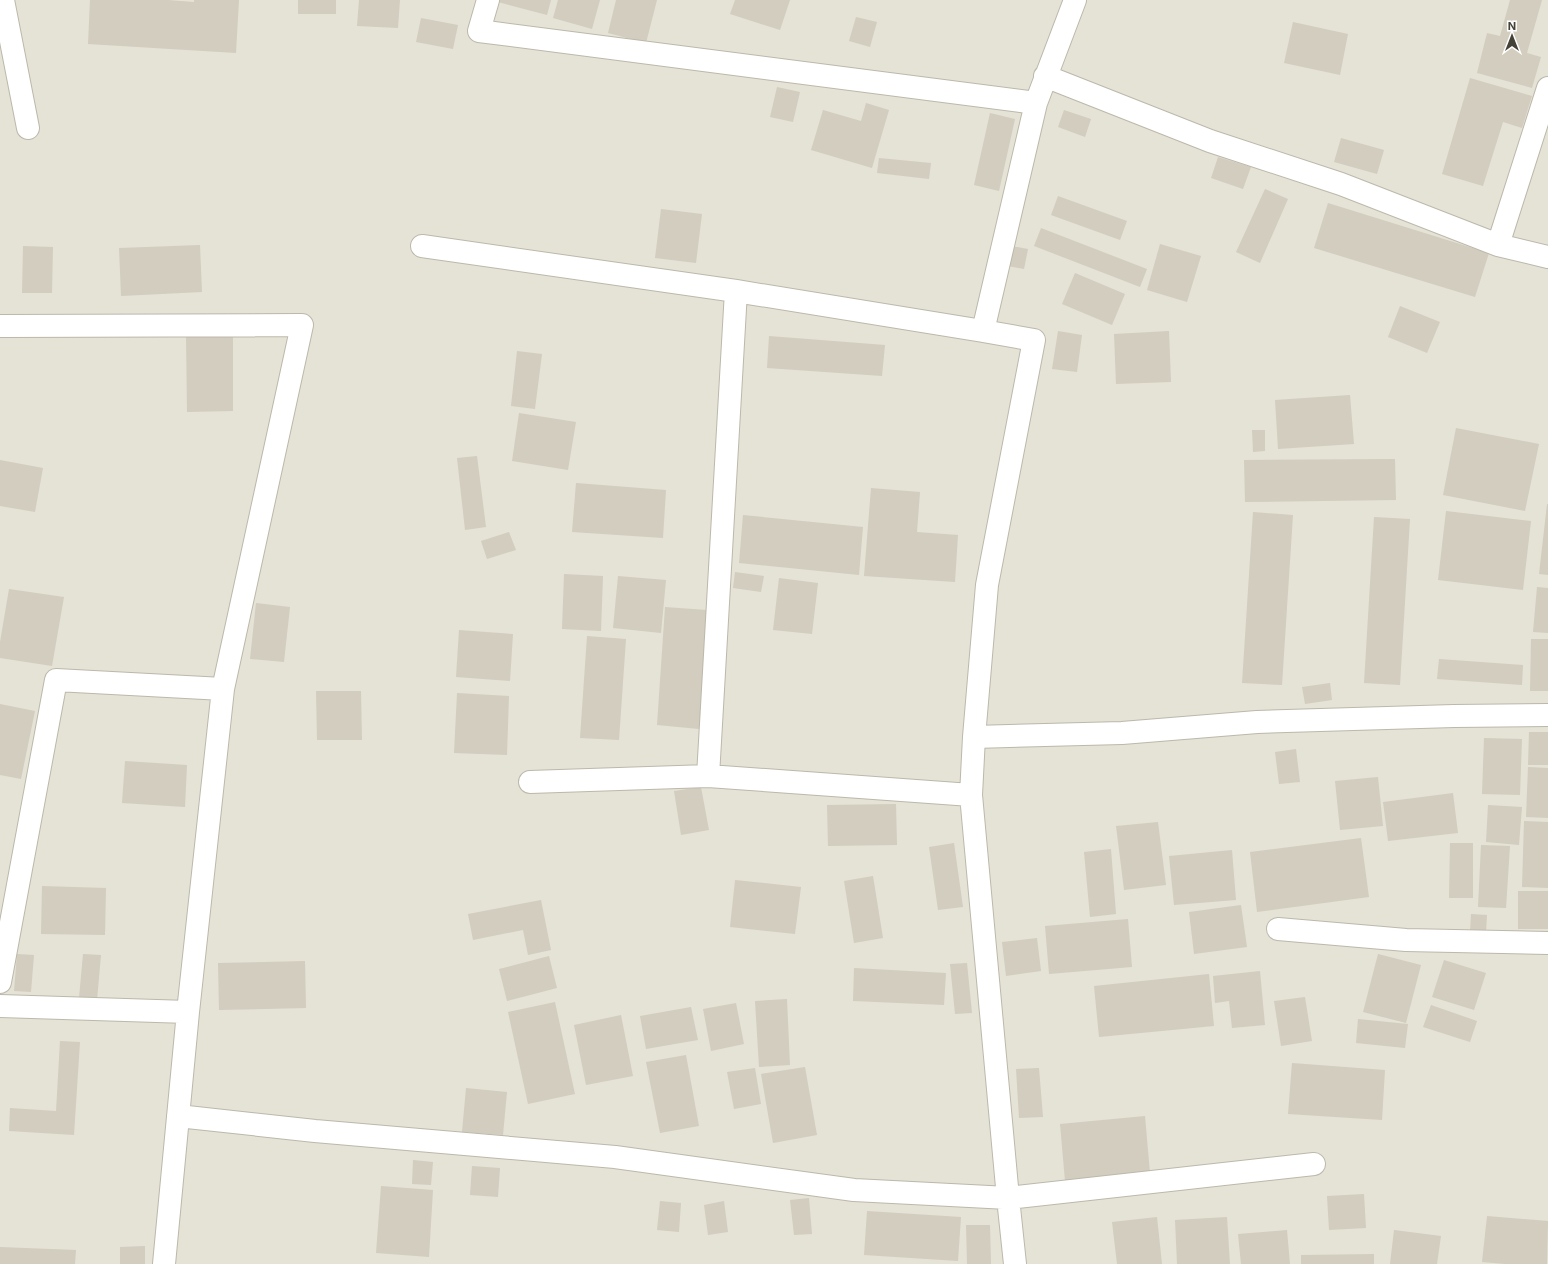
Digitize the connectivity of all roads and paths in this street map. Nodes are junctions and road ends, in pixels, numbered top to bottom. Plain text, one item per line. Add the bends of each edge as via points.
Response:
1 (3, 0) edge
2 (488, 0) edge
3 (1075, 0) edge
4 (1045, 76) junction
5 (1548, 88) edge
6 (1036, 103) junction
7 (28, 128) dead end
8 (1498, 245) junction
9 (422, 246) dead end
10 (1548, 257) edge
11 (736, 291) junction
12 (0, 326) edge
13 (983, 331) junction
14 (223, 689) junction
15 (1548, 715) edge
16 (974, 737) junction
17 (708, 776) junction
18 (530, 782) dead end
19 (971, 795) junction
20 (1278, 929) dead end
21 (1548, 943) edge
22 (0, 982) edge
23 (0, 1006) edge
24 (188, 1012) junction
25 (178, 1116) junction
26 (1314, 1164) dead end
27 (1008, 1198) junction
28 (164, 1264) edge
29 (1015, 1264) edge

1 - 7 street
2 - 6 street via 479,31
3 - 4 street
4 - 6 street
4 - 8 street via 1210,141 1341,184
5 - 8 street
6 - 13 street
8 - 10 street
9 - 11 street
11 - 13 street
11 - 17 street
12 - 14 street via 302,325
13 - 16 street via 1034,340 987,585
14 - 22 street via 56,680
14 - 24 street
15 - 16 street via 1273,722 1122,732
16 - 19 street
17 - 18 street
17 - 19 street
19 - 27 street
20 - 21 street via 1406,940
23 - 24 street
24 - 25 street
25 - 27 street via 315,1131 615,1157 854,1190
25 - 28 street
26 - 27 street
27 - 29 street

